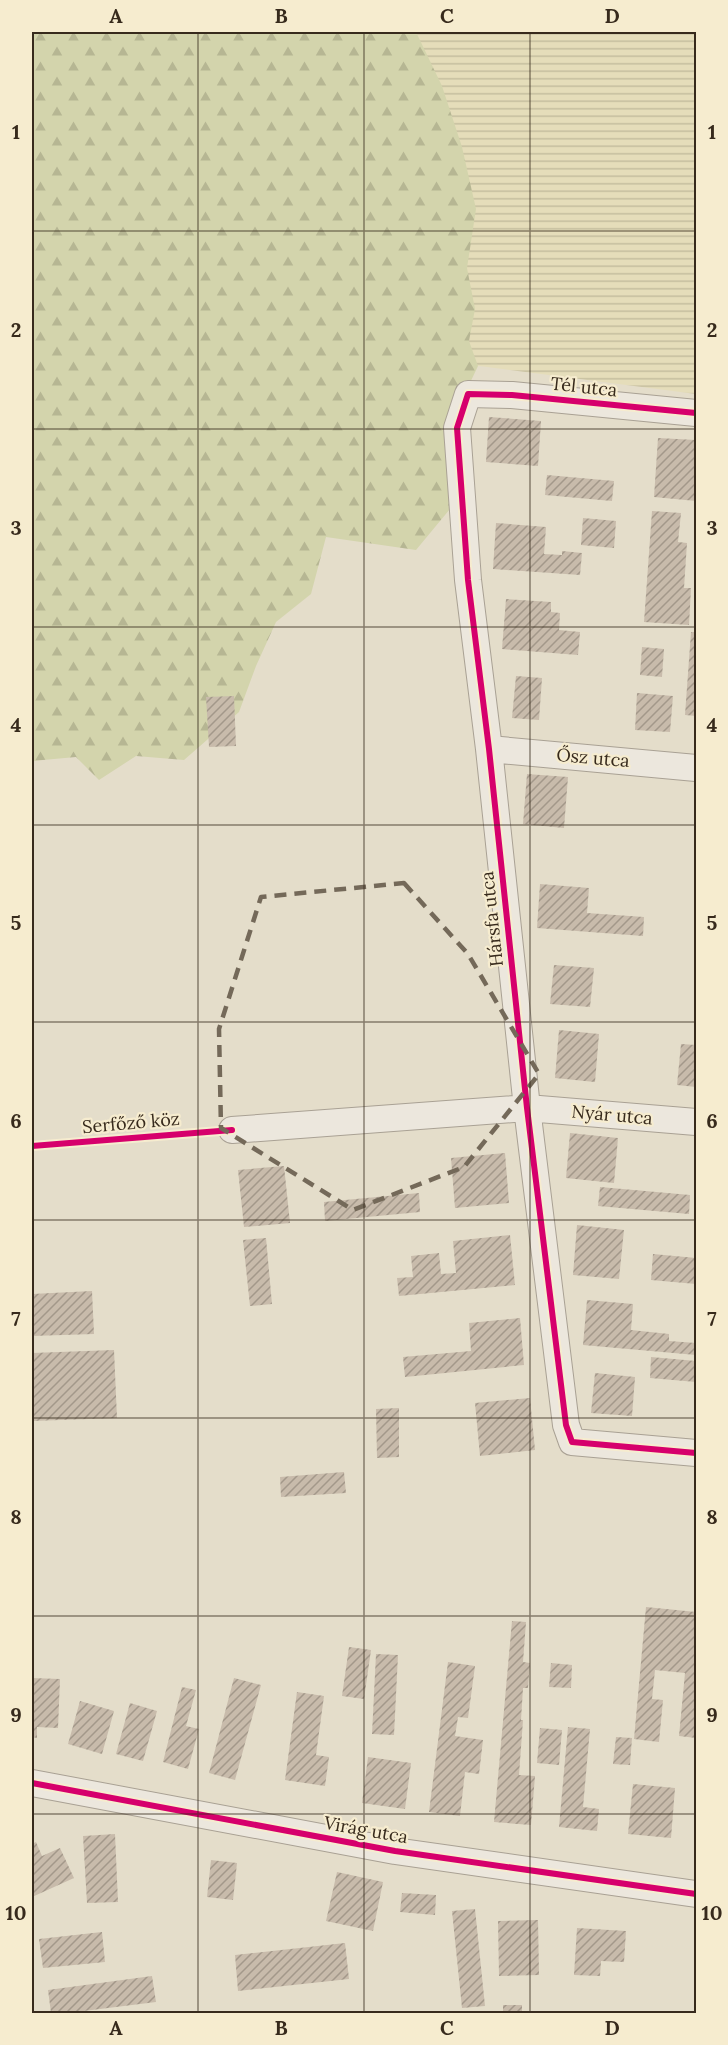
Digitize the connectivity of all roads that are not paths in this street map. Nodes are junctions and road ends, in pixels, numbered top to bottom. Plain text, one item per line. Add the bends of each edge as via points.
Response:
1 (468, 394) joint
2 (696, 413) edge
3 (489, 749) junction
4 (696, 768) edge
5 (527, 1108) junction
6 (696, 1122) edge
7 (232, 1130) dead end
8 (696, 1453) edge
9 (32, 1783) edge
10 (696, 1894) edge

1 - 2 street, Tél utca
1 - 3 street, Hársfa utca via 457,428 468,580
3 - 4 street, Ősz utca
3 - 5 street, Hársfa utca
5 - 6 street, Nyár utca
5 - 7 street
5 - 8 street, Hársfa utca via 566,1425 572,1442
9 - 10 street, Virág utca via 395,1851

